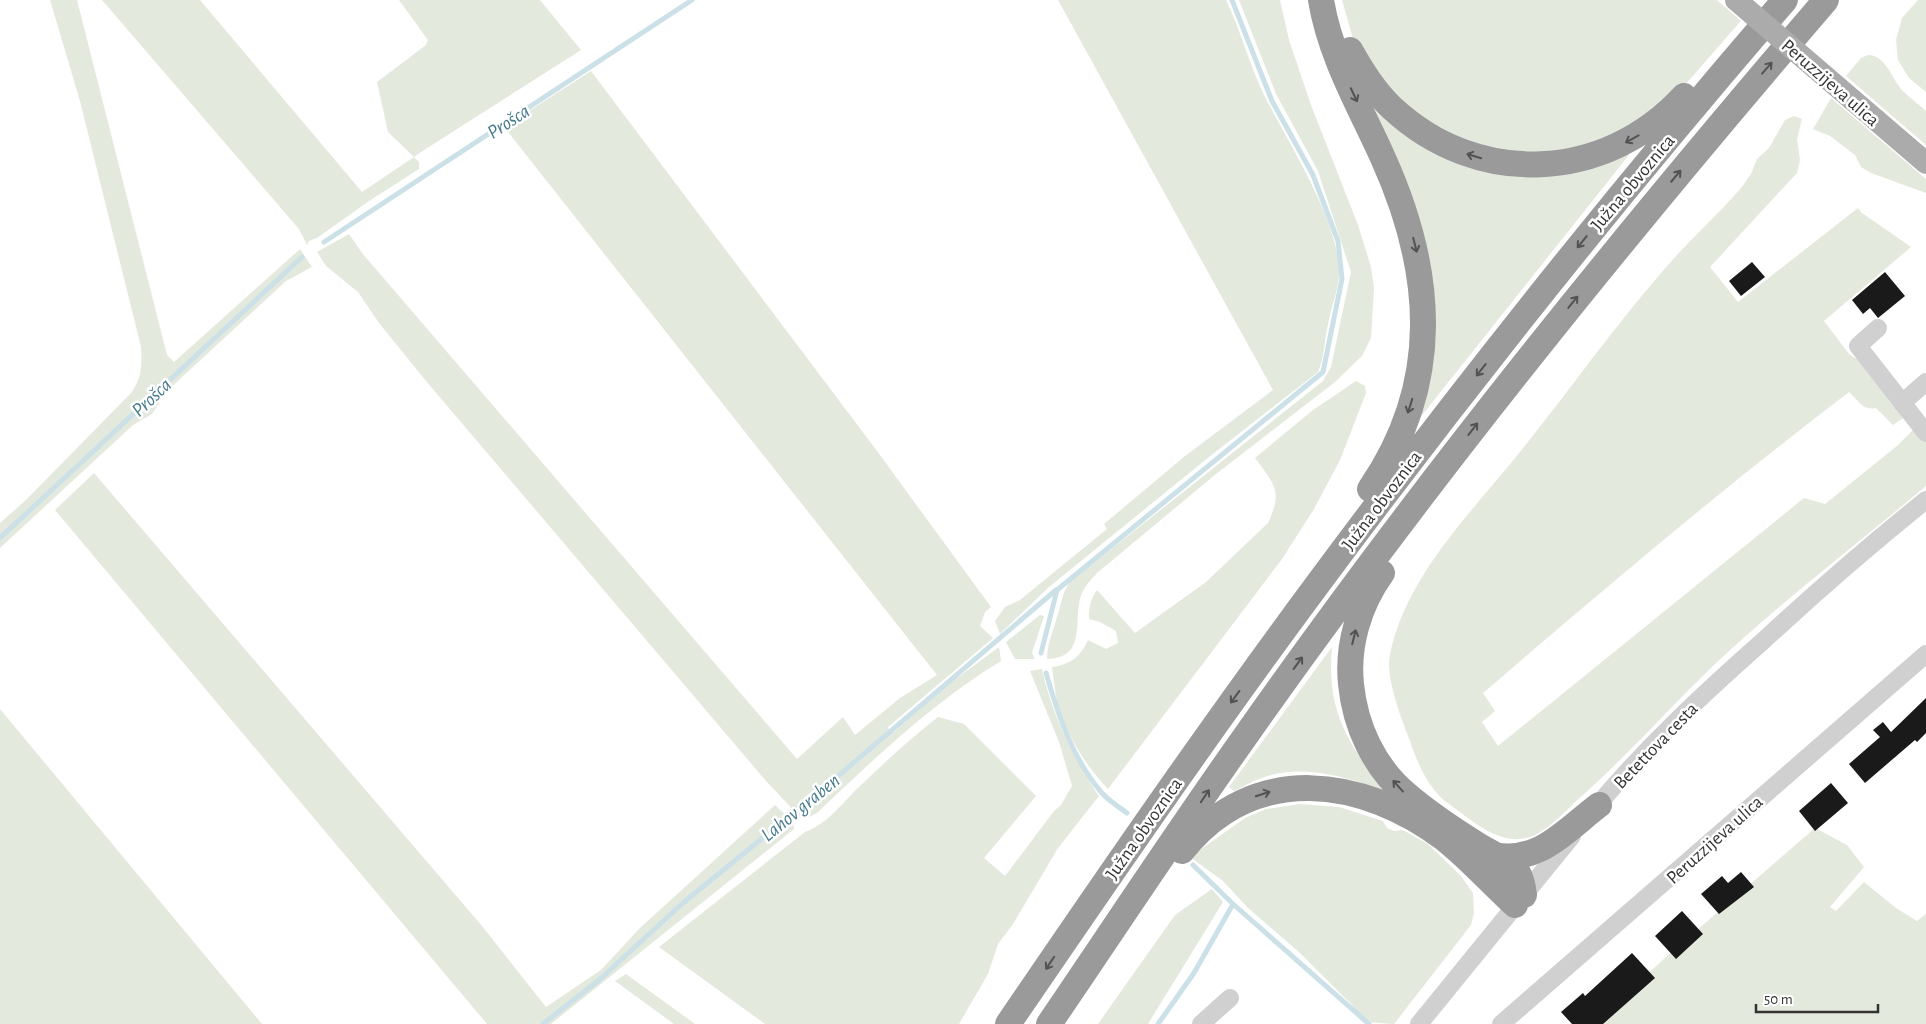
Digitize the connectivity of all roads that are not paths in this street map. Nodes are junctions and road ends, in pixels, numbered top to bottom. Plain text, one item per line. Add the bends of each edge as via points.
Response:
1 (1321, 0) edge
2 (1334, 0) edge
3 (1736, 0) edge
4 (1785, 0) edge
5 (1826, 0) edge
6 (1725, 70) junction
7 (1926, 163) edge
8 (1878, 328) dead end
9 (1926, 382) edge
10 (1902, 403) junction
11 (1926, 433) edge
12 (1443, 468) junction
13 (1926, 500) edge
14 (1315, 587) junction
15 (1926, 654) edge
16 (1599, 804) junction
17 (1494, 855) junction
18 (1520, 900) junction
19 (1230, 998) dead end
20 (1008, 1024) edge
21 (1049, 1024) edge
22 (1062, 1024) edge
23 (1200, 1024) edge
24 (1420, 1024) edge
25 (1501, 1024) edge

1 -> 14 highway via 1324,19 1342,68 1404,208 1418,260 1424,314 1416,387 1394,448 1372,487 1329,546
6 -> 2 highway via 1703,75 1656,122 1613,148 1576,160 1545,164 1495,161 1449,146 1418,129 1391,107 1366,78 1349,48 1341,31
3 - 7 main road, Peruzzijeva ulica, bridge
4 - 6 highway, Južna obvoznica
12 -> 5 highway, Južna obvoznica via 1633,228
6 -> 14 highway, Južna obvoznica via 1557,273
8 - 10 street via 1858,346
9 - 10 street
10 - 11 street
17 -> 12 highway via 1404,793 1362,733 1352,691 1352,646 1366,599 1417,526
21 -> 12 highway, Južna obvoznica via 1241,742
13 - 16 street, Betettova cesta via 1852,560 1711,687
14 -> 20 highway, Južna obvoznica via 1212,728
15 - 25 street, Peruzzijeva ulica
16 - 17 highway via 1536,853 1514,857
16 - 18 street, Betettova cesta
17 - 18 highway via 1519,874
22 -> 18 highway via 1190,841 1223,813 1273,791 1301,787 1336,789 1397,810 1446,841
18 - 24 street, Betettova cesta
19 - 23 street

